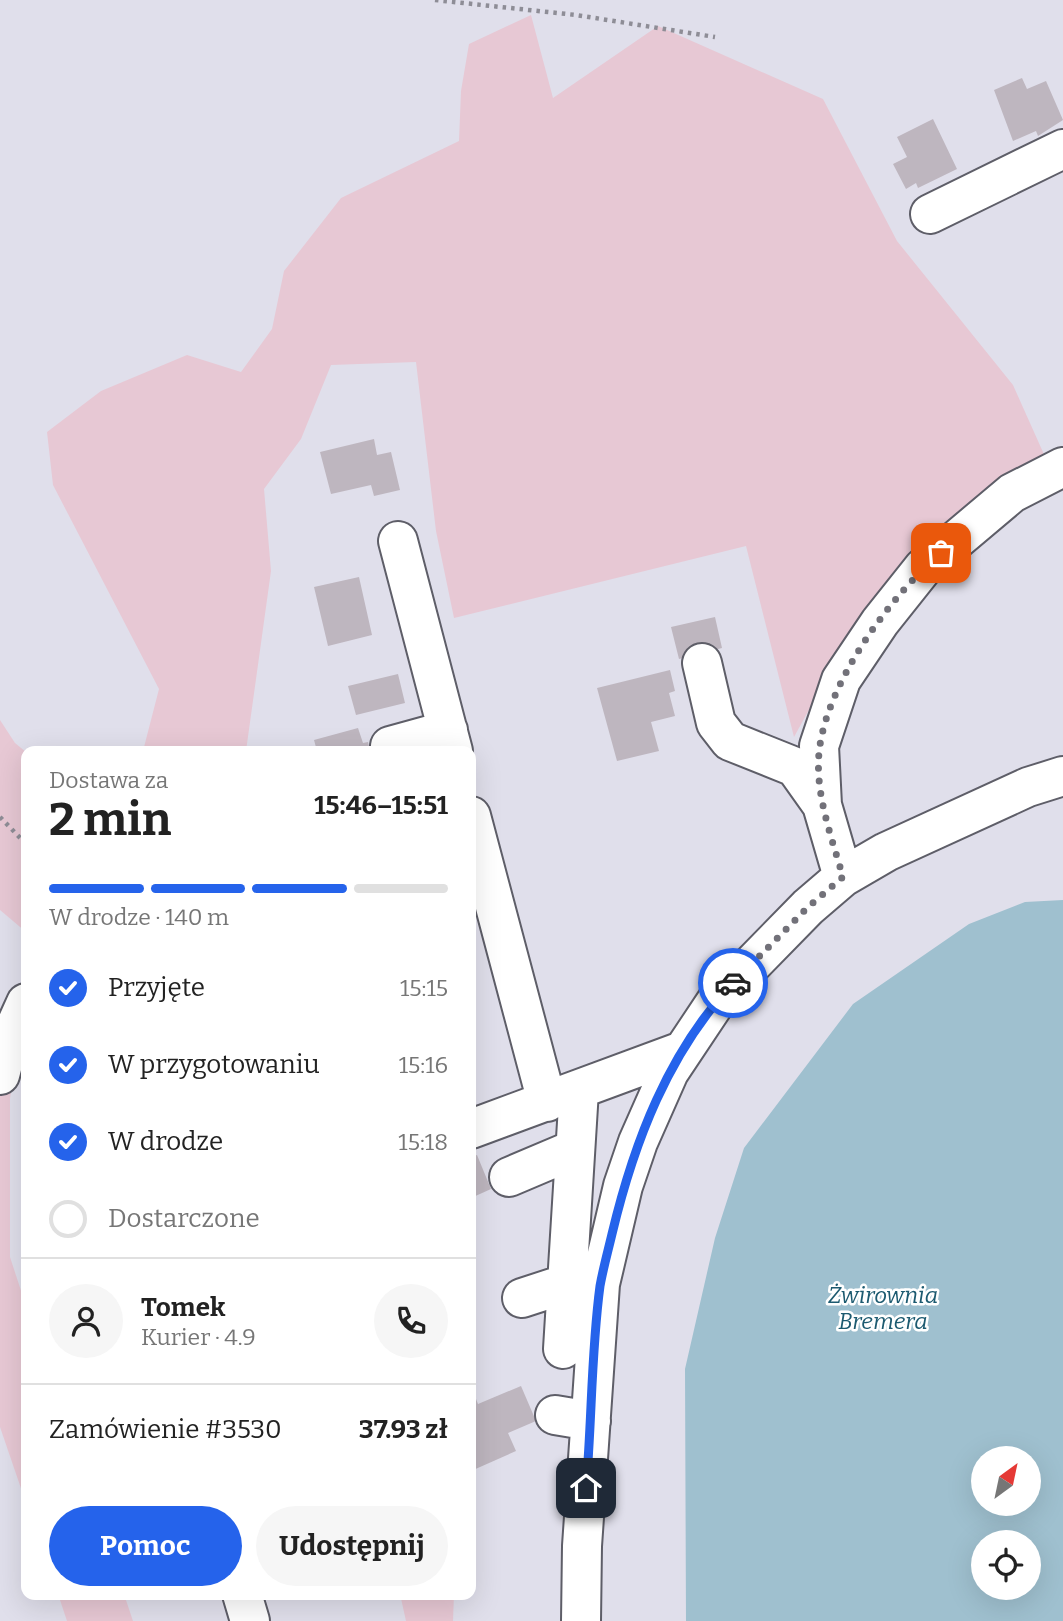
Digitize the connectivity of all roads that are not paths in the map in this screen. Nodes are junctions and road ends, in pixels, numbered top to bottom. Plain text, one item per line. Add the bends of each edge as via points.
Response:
1 (1063, 149) edge
2 (930, 215) dead end
3 (1063, 467) edge
4 (398, 541) dead end
5 (702, 663) dead end
6 (451, 740) edge
7 (390, 746) dead end
8 (1063, 776) edge
9 (822, 805) junction
10 (476, 844) edge
11 (843, 877) junction
12 (21, 1014) edge
13 (682, 1051) junction
14 (0, 1075) edge
15 (563, 1096) junction
16 (476, 1127) edge
17 (575, 1149) junction
18 (509, 1177) dead end
19 (565, 1284) junction
20 (522, 1298) dead end
21 (563, 1349) dead end
22 (555, 1415) dead end
23 (592, 1421) junction
24 (244, 1600) edge
25 (250, 1621) edge
26 (581, 1621) edge

1 - 2 street
3 - 9 street via 1012,493 923,568 880,622 841,680 819,746
4 - 6 street
5 - 9 street via 716,723 730,741 794,767
6 - 7 street
8 - 11 street via 1028,787
9 - 11 street
10 - 15 street
11 - 13 street via 725,992
12 - 14 street
13 - 15 street
13 - 23 street via 638,1142 623,1186 600,1284
15 - 16 street
15 - 17 street
17 - 18 street
17 - 19 street
19 - 20 street
19 - 21 street
22 - 23 street
23 - 26 street
24 - 25 street

